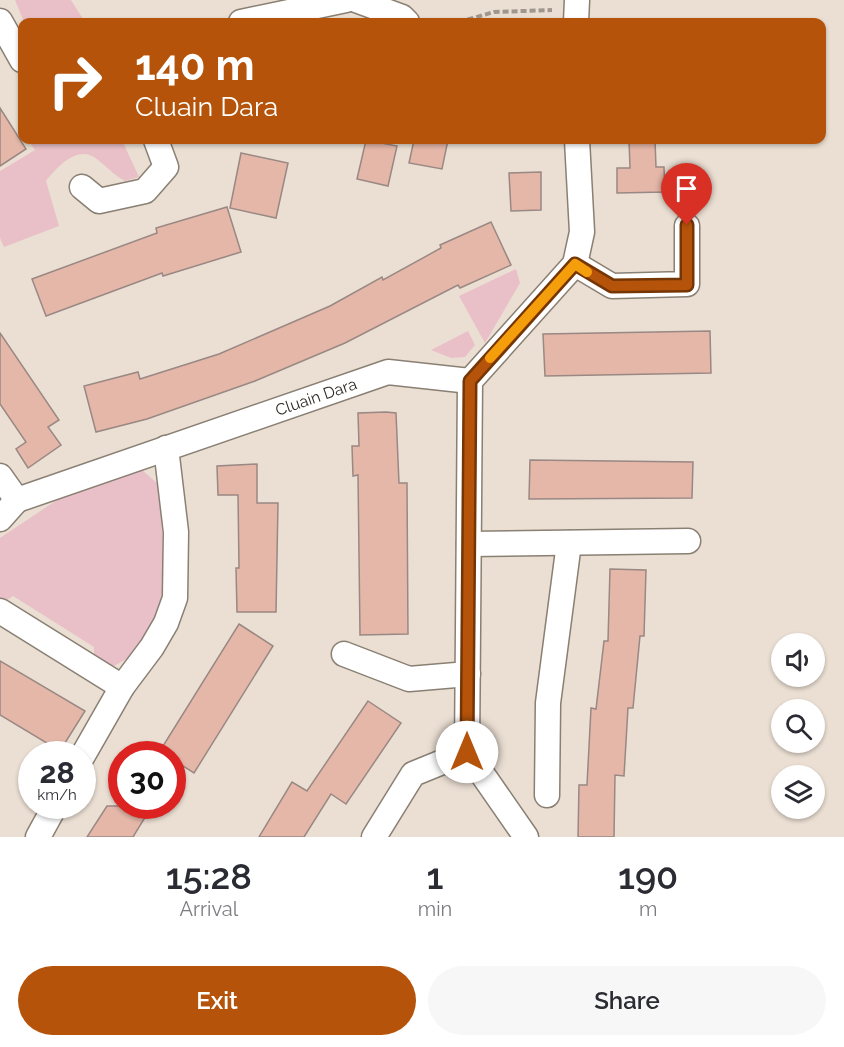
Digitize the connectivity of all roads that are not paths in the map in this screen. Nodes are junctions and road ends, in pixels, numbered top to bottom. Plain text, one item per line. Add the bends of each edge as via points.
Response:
1 (346, 0) edge
2 (356, 0) edge
3 (260, 18) edge
4 (403, 18) edge
5 (0, 21) edge
6 (18, 53) edge
7 (158, 144) edge
8 (577, 144) edge
9 (82, 187) dead end
10 (687, 225) dead end
11 (575, 264) junction
12 (470, 381) junction
13 (166, 448) junction
14 (0, 476) edge
15 (17, 500) junction
16 (0, 519) edge
17 (688, 542) dead end
18 (569, 543) junction
19 (468, 544) junction
20 (0, 611) edge
21 (344, 654) dead end
22 (468, 674) junction
23 (122, 687) junction
24 (91, 741) edge
25 (467, 752) junction
26 (548, 795) dead end
27 (48, 819) edge
28 (38, 837) edge
29 (374, 837) edge
30 (526, 837) edge

1 - 3 street
2 - 4 street
5 - 6 street
7 - 9 street via 166,166 145,191 99,201
8 - 11 street via 582,231
10 - 11 street via 687,285 612,286
11 - 12 street
12 - 13 street, Cluain Dara via 388,372
12 - 19 street
13 - 15 street, Cluain Dara
13 - 23 street via 176,532 175,598 152,647
14 - 15 street
15 - 16 street, Cluain Dara
17 - 18 street
18 - 19 street
18 - 26 street via 548,703
19 - 22 street
20 - 23 street
21 - 22 street via 409,679
22 - 25 street
23 - 24 street
25 - 29 street via 413,774
25 - 30 street
27 - 28 street

